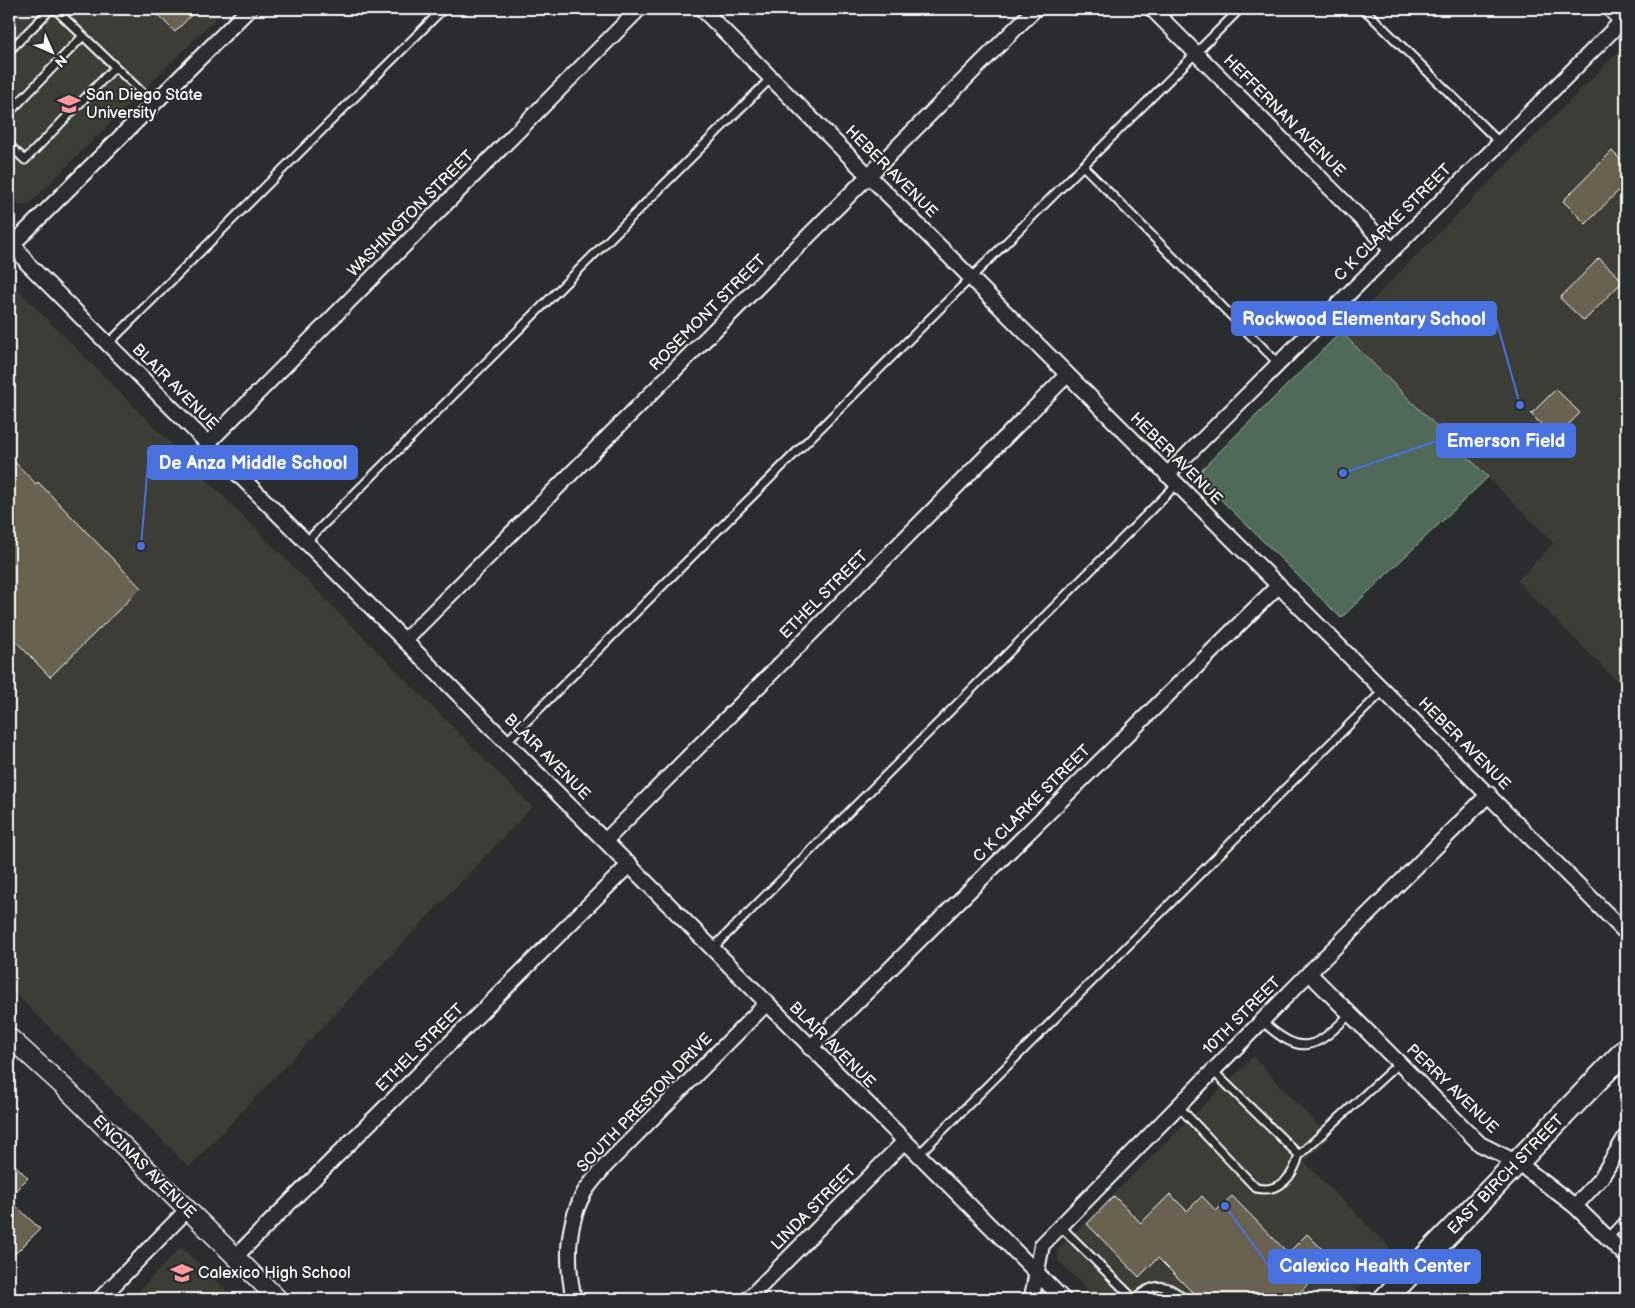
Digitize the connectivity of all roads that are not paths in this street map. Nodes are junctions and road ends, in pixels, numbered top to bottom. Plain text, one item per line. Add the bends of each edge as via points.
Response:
1 (53, 9) edge
2 (249, 9) edge
3 (444, 9) edge
4 (639, 9) edge
5 (702, 9) edge
6 (1035, 9) edge
7 (1152, 9) edge
8 (1240, 9) edge
9 (1364, 9) edge
10 (1620, 17) edge
11 (83, 36) junction
12 (9, 52) edge
13 (1196, 53) junction
14 (115, 66) junction
15 (772, 78) junction
16 (154, 104) junction
17 (9, 113) edge
18 (1499, 142) junction
19 (9, 145) edge
20 (1083, 166) junction
21 (870, 176) junction
22 (11, 243) edge
23 (1391, 249) junction
24 (971, 278) junction
25 (108, 344) junction
26 (1278, 363) junction
27 (1067, 375) junction
28 (207, 444) junction
29 (1172, 479) junction
30 (306, 542) junction
31 (1279, 585) junction
32 (405, 640) junction
33 (1384, 690) junction
34 (507, 741) junction
35 (1490, 794) junction
36 (606, 840) junction
37 (630, 864) junction
38 (1626, 933) edge
39 (713, 948) junction
40 (1309, 973) junction
41 (767, 1003) junction
42 (1350, 1014) junction
43 (1262, 1020) junction
44 (9, 1036) edge
45 (810, 1048) junction
46 (1626, 1050) edge
47 (1398, 1063) junction
48 (1212, 1071) junction
49 (1178, 1106) junction
50 (1626, 1136) edge
51 (904, 1142) junction
52 (918, 1155) junction
53 (1298, 1155) junction
54 (1518, 1163) junction
55 (1575, 1206) junction
56 (188, 1210) junction
57 (1626, 1220) edge
58 (1060, 1226) junction
59 (1608, 1238) junction
60 (235, 1256) junction
61 (1626, 1256) edge
62 (1036, 1273) junction
63 (100, 1299) edge
64 (278, 1299) edge
65 (574, 1299) edge
66 (748, 1299) edge
67 (1029, 1299) edge
68 (1063, 1299) edge
69 (1135, 1299) edge
70 (1184, 1299) edge
71 (1385, 1299) edge

1 - 11 lane
1 - 12 lane
2 - 16 street
3 - 25 lane
4 - 28 street, WASHINGTON STREET
5 - 15 street, HEBER AVENUE
6 - 21 street, ROSEMONT STREET
7 - 13 street, HEFFERNAN AVENUE
8 - 13 lane
9 - 18 lane
10 - 18 street, C K CLARKE STREET
11 - 14 lane
11 - 17 lane
13 - 20 lane
13 - 23 street, HEFFERNAN AVENUE
14 - 16 lane
14 - 19 lane via 25,160
15 - 21 street, HEBER AVENUE
15 - 30 lane
16 - 22 street
18 - 23 street, C K CLARKE STREET
20 - 24 lane
20 - 26 lane
21 - 24 street, HEBER AVENUE
21 - 32 street, ROSEMONT STREET
22 - 25 street, BLAIR AVENUE
23 - 26 street, C K CLARKE STREET
24 - 27 street, HEBER AVENUE
24 - 34 lane
25 - 28 street, BLAIR AVENUE
26 - 29 street, C K CLARKE STREET
27 - 29 street, HEBER AVENUE
27 - 36 street, ETHEL STREET
28 - 30 street, BLAIR AVENUE
29 - 31 street, HEBER AVENUE
29 - 39 lane
30 - 32 street, BLAIR AVENUE
31 - 33 street, HEBER AVENUE
31 - 45 street, C K CLARKE STREET
32 - 34 street, BLAIR AVENUE
33 - 35 street, HEBER AVENUE
33 - 52 lane
34 - 36 street, BLAIR AVENUE
35 - 38 street, HEBER AVENUE
35 - 40 street, 10TH STREET
36 - 37 street, BLAIR AVENUE
37 - 39 street, BLAIR AVENUE
37 - 60 street, ETHEL STREET
39 - 41 street, BLAIR AVENUE
40 - 42 street, PERRY AVENUE
40 - 43 street, 10TH STREET
41 - 45 street, BLAIR AVENUE
41 - 65 street, SOUTH PRESTON DRIVE via 606,1165 585,1192 572,1224 568,1254
42 - 43 lane via 1321,1042 1308,1044 1292,1044
42 - 47 street, PERRY AVENUE
43 - 48 street, 10TH STREET
44 - 56 street, ENCINAS AVENUE
45 - 51 street, BLAIR AVENUE
46 - 54 main road, EAST BIRCH STREET
47 - 53 lane
47 - 54 street, PERRY AVENUE via 1480,1144
48 - 49 street, 10TH STREET
48 - 53 lane
49 - 53 lane via 1256,1188 1267,1190 1284,1183 1296,1168
49 - 58 street, 10TH STREET
50 - 55 street via 1601,1178
51 - 52 street, BLAIR AVENUE
51 - 66 street, LINDA STREET
52 - 62 street, BLAIR AVENUE
54 - 55 street, PERRY AVENUE
54 - 71 main road, EAST BIRCH STREET
55 - 59 street, PERRY AVENUE
56 - 60 street, ENCINAS AVENUE
56 - 63 street
57 - 59 lane
58 - 62 street, 10TH STREET via 1042,1245
58 - 69 lane
59 - 61 street, PERRY AVENUE
60 - 64 street, ENCINAS AVENUE
62 - 67 street, 10TH STREET
62 - 68 street, BLAIR AVENUE
69 - 70 lane via 1155,1285 1165,1287

